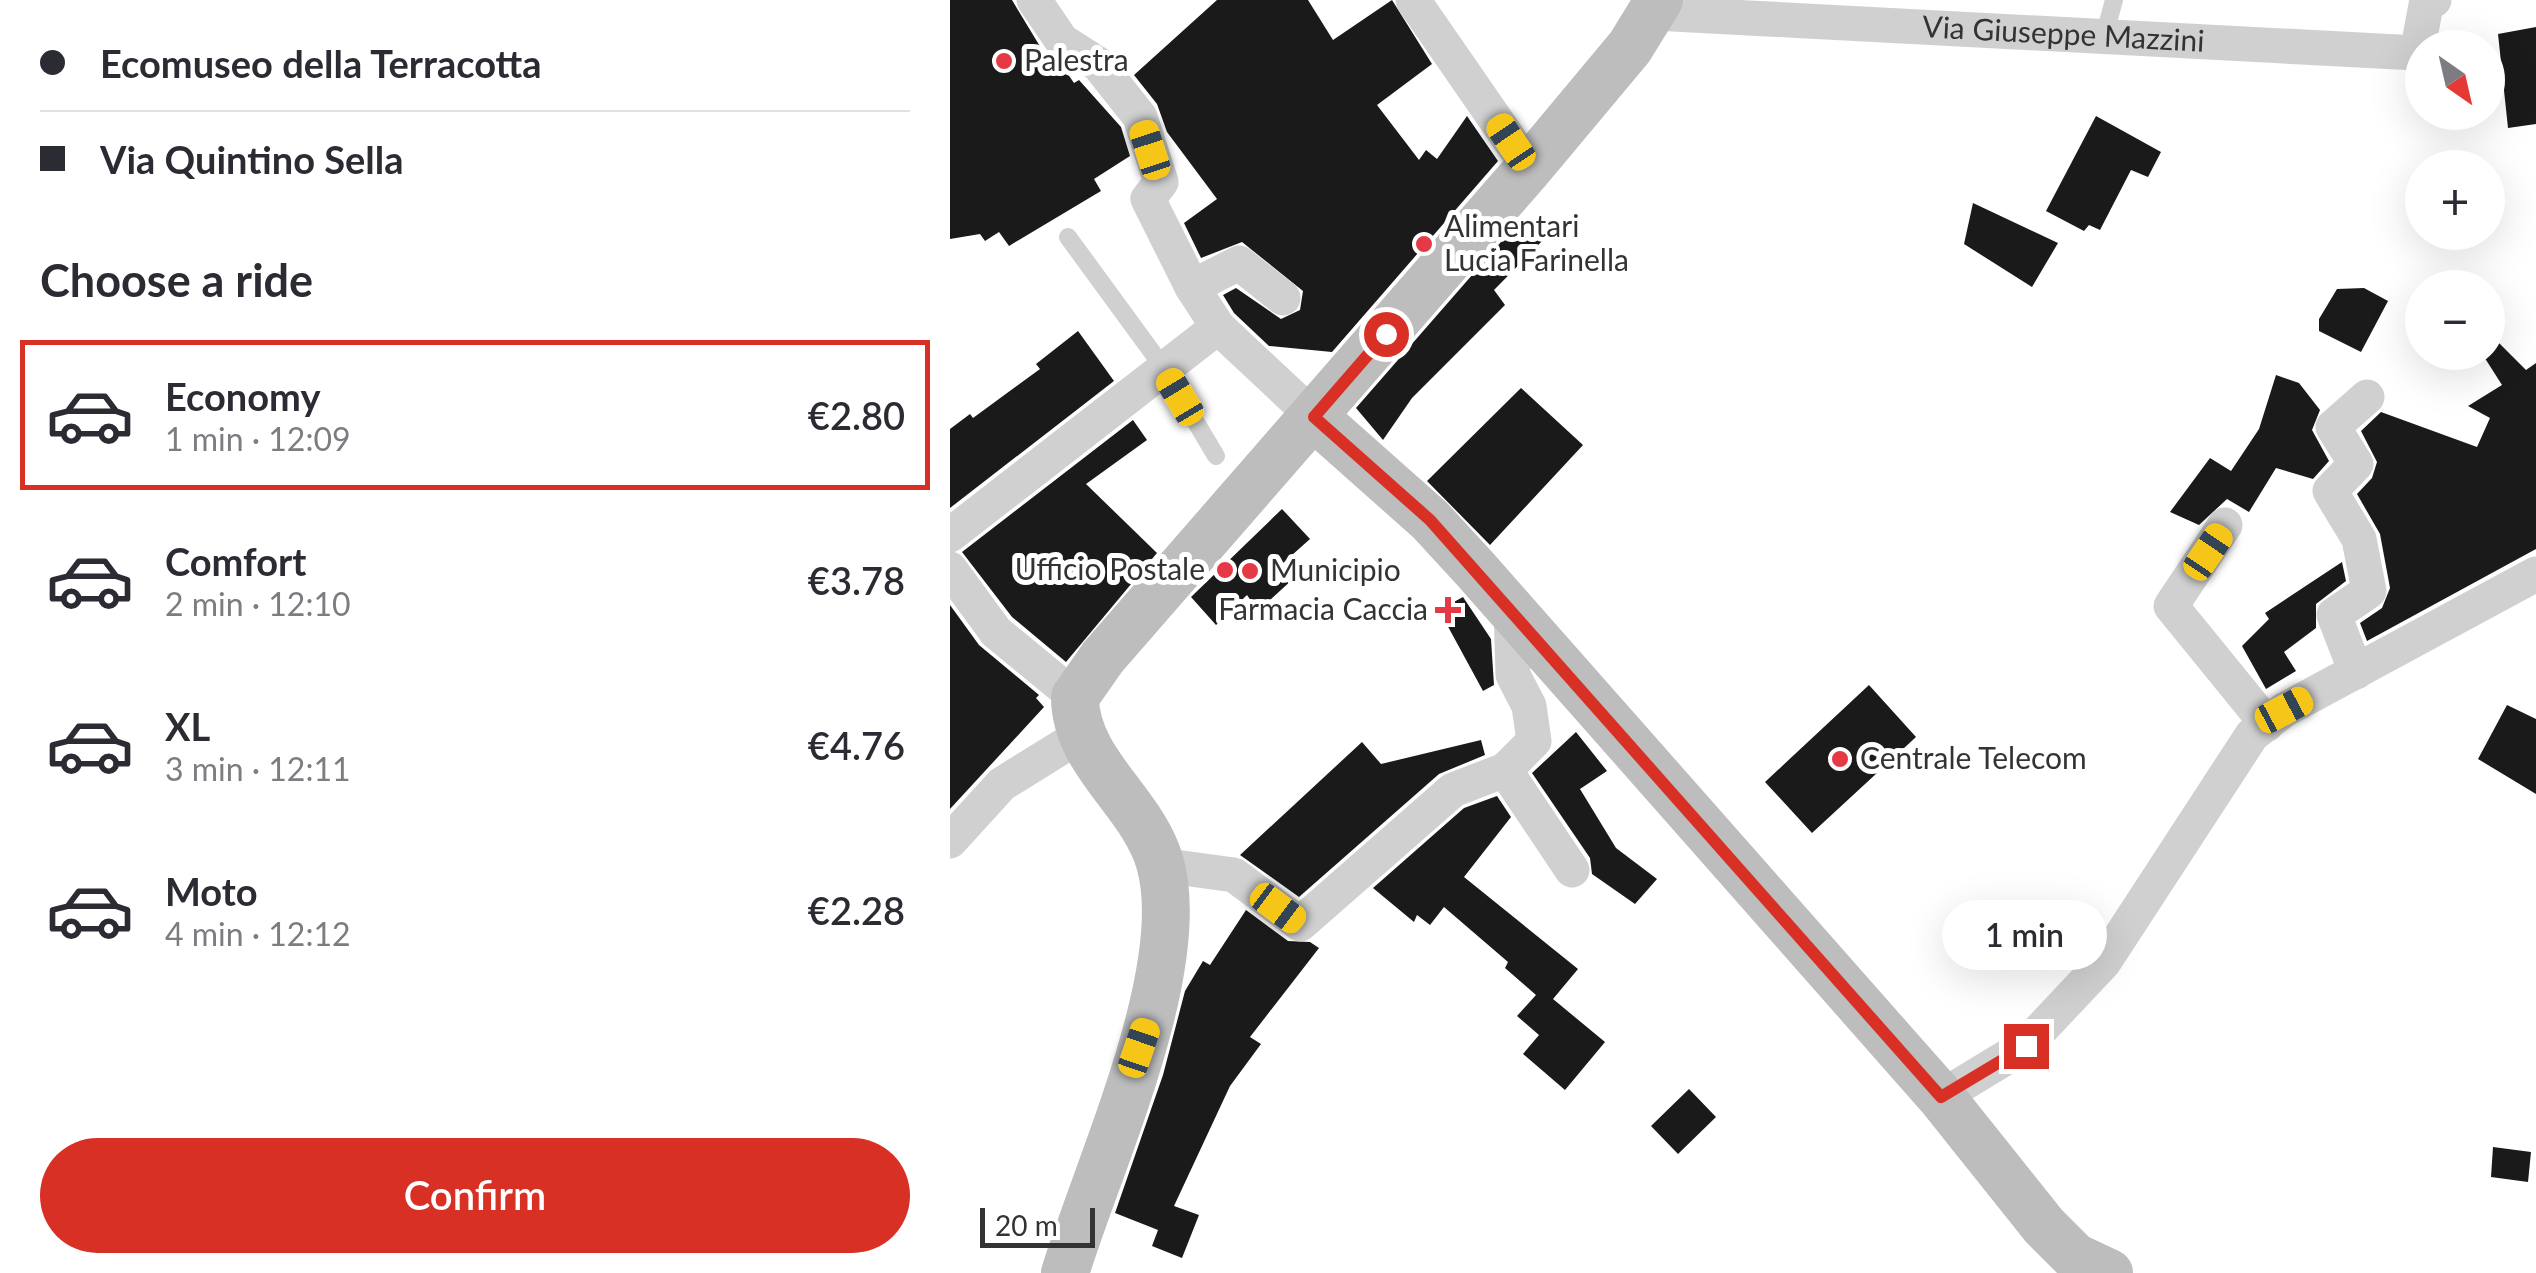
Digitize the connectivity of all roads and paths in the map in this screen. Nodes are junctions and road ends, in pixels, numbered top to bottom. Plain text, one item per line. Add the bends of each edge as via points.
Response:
1 (1034, 0) edge
2 (1413, 0) edge
3 (2114, 0) edge
4 (2434, 0) edge
5 (1657, 6) edge
6 (2104, 37) junction
7 (1529, 168) junction
8 (1068, 236) dead end
9 (1192, 287) junction
10 (1283, 298) dead end
11 (1218, 327) junction
12 (1162, 367) junction
13 (2367, 397) dead end
14 (1314, 417) junction
15 (1216, 456) dead end
16 (2226, 525) dead end
17 (950, 535) edge
18 (950, 569) edge
19 (2536, 574) edge
20 (1511, 610) junction
21 (2356, 672) junction
22 (1078, 716) junction
23 (2266, 724) junction
24 (1506, 770) junction
25 (950, 841) edge
26 (1161, 865) junction
27 (1572, 870) dead end
28 (1941, 1097) junction
29 (1065, 1273) edge
30 (2109, 1273) edge

1 - 9 street via 1062,41 1098,64 1140,117 1161,182 1148,199
2 - 7 street
3 - 6 lane
4 - 6 street, Via Giuseppe Mazzini via 2426,5 2416,53
5 - 6 street, Via Giuseppe Mazzini
5 - 7 street
7 - 14 street
8 - 12 lane
9 - 10 street via 1239,263
9 - 11 street
11 - 12 street
11 - 14 street
12 - 15 lane
12 - 17 street
13 - 21 street via 2332,427 2356,464 2330,491 2359,539 2369,591 2334,615
14 - 20 street via 1430,520
14 - 22 street via 1103,657
16 - 23 street via 2171,606
18 - 22 street via 996,632
19 - 21 street
20 - 24 street via 1514,676 1530,706 1534,741
20 - 28 street
21 - 23 street
22 - 25 street
22 - 26 street
23 - 28 street via 2104,962 2026,1046
24 - 26 street via 1454,790 1300,924 1234,875
24 - 27 street
26 - 29 street via 1164,970
28 - 30 street via 2044,1226 2075,1257

